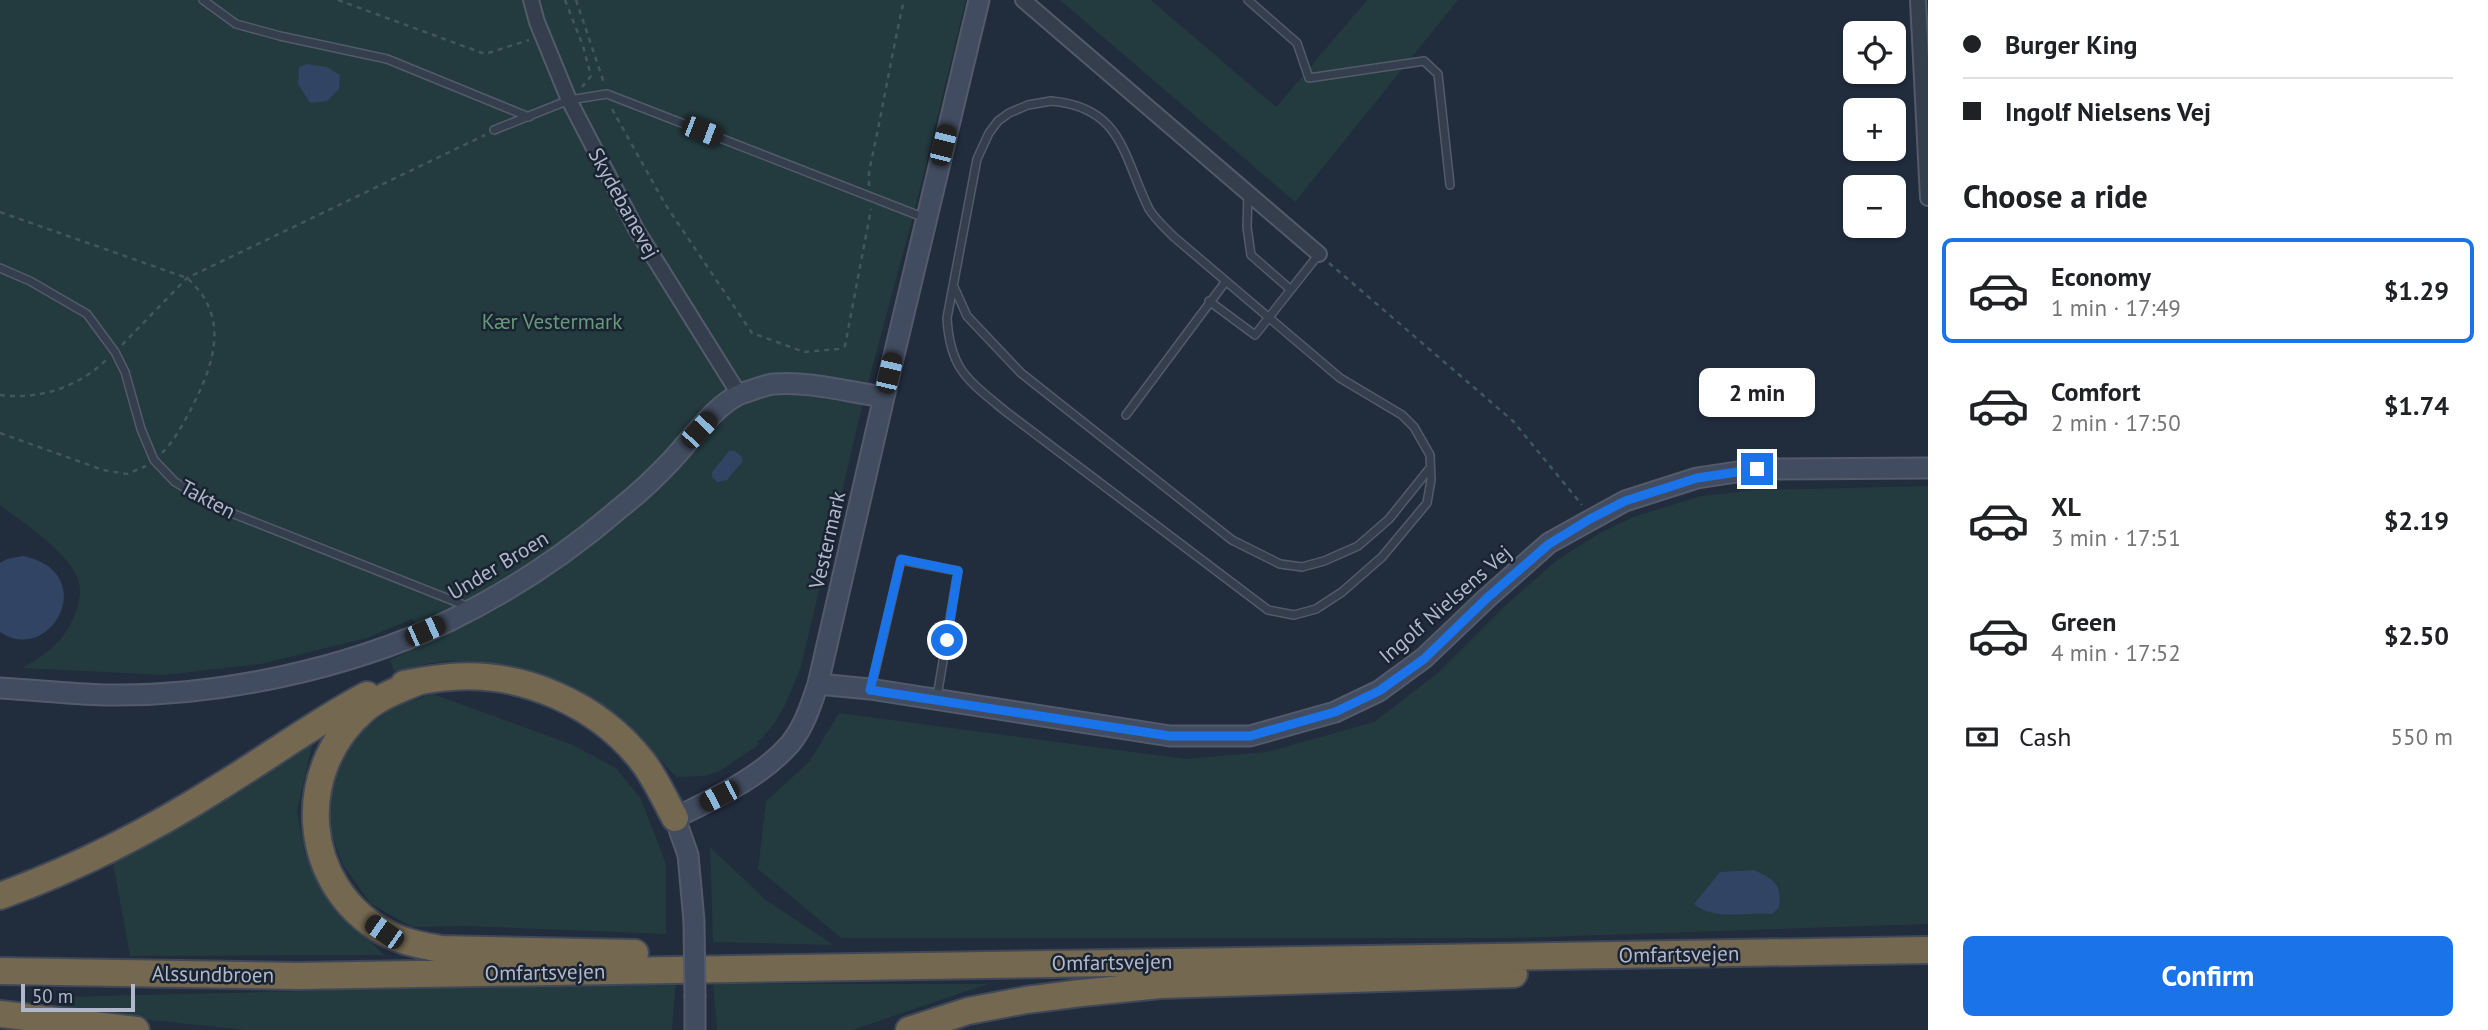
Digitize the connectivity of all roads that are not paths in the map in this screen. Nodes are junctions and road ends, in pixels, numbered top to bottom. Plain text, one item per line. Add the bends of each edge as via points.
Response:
1 (203, 0) edge
2 (531, 0) edge
3 (979, 0) edge
4 (1023, 0) edge
5 (1248, 0) edge
6 (1918, 0) edge
7 (569, 100) junction
8 (1926, 101) edge
9 (528, 117) junction
10 (494, 130) road end
11 (1450, 185) dead end
12 (1248, 192) junction
13 (1928, 198) edge
14 (926, 218) junction
15 (1319, 254) joint
16 (0, 268) edge
17 (1226, 281) junction
18 (953, 286) junction
19 (1290, 289) junction
20 (1209, 301) junction
21 (1268, 317) junction
22 (739, 394) junction
23 (884, 397) junction
24 (1126, 415) dead end
25 (1430, 468) junction
26 (1928, 468) edge
27 (473, 608) junction
28 (420, 681) junction
29 (818, 684) junction
30 (0, 688) edge
31 (870, 690) junction
32 (937, 701) junction
33 (675, 818) junction
34 (0, 896) edge
35 (1928, 950) edge
36 (1839, 951) junction
37 (857, 966) junction
38 (0, 971) edge
39 (297, 976) junction
40 (0, 985) edge
41 (0, 1014) edge
42 (136, 1030) edge
43 (695, 1030) edge
44 (909, 1030) edge

1 - 9 lane via 236,24 387,59
2 - 7 street, Skydebanevej
3 - 14 street, Vestermark
4 - 12 street
5 - 11 lane via 1297,43 1309,78 1424,61 1438,74
6 - 8 street
7 - 9 lane
7 - 14 lane via 607,94
7 - 22 street, Skydebanevej via 636,229
8 - 13 street
9 - 10 lane
12 - 15 street
12 - 19 lane via 1251,255
14 - 23 street, Vestermark
15 - 19 lane
16 - 27 lane, Takten via 88,314 125,372 154,460 175,482 219,508
17 - 18 lane via 1151,212 1124,147 1106,121 1070,103 1051,101 1009,113 989,133 977,159
17 - 20 lane
17 - 21 lane
18 - 25 lane via 967,316 1021,373 1232,540 1280,564 1302,566 1358,547 1389,519
18 - 25 lane via 948,343 955,363 972,383 1268,610 1294,615 1316,609 1382,557 1427,503
19 - 21 lane
20 - 21 lane via 1255,335
20 - 24 lane
21 - 25 lane via 1340,378 1402,415 1430,455
22 - 23 street, Under Broen via 772,384 796,384
22 - 27 street, Under Broen via 621,508 553,562
23 - 29 street, Vestermark
26 - 32 street, Ingolf Nielsens Vej via 1757,469 1697,478 1625,501 1549,544 1424,659 1379,691 1335,712 1250,736 1170,736
27 - 30 street, Under Broen via 400,642 275,678 202,690 107,695
28 - 33 highway via 484,677 517,682 585,709 644,763
28 - 34 highway via 369,694 140,833
28 - 37 highway via 365,709 344,730 318,782 316,831 326,868 360,915 384,932 440,949 728,955
29 - 31 street, Ingolf Nielsens Vej
29 - 33 street, Vestermark via 806,719 790,743 759,771
31 - 32 street, Ingolf Nielsens Vej
31 - 32 lane via 901,559 958,571
33 - 43 street, bridge via 688,855
35 - 36 highway, Omfartsvejen
36 - 37 highway, Omfartsvejen
36 - 44 highway via 1682,967 1160,985 1026,1000 968,1011
37 - 39 highway, Omfartsvejen
38 - 39 highway, Alssundbroen
39 - 40 highway, Alssundbroen
41 - 42 highway

